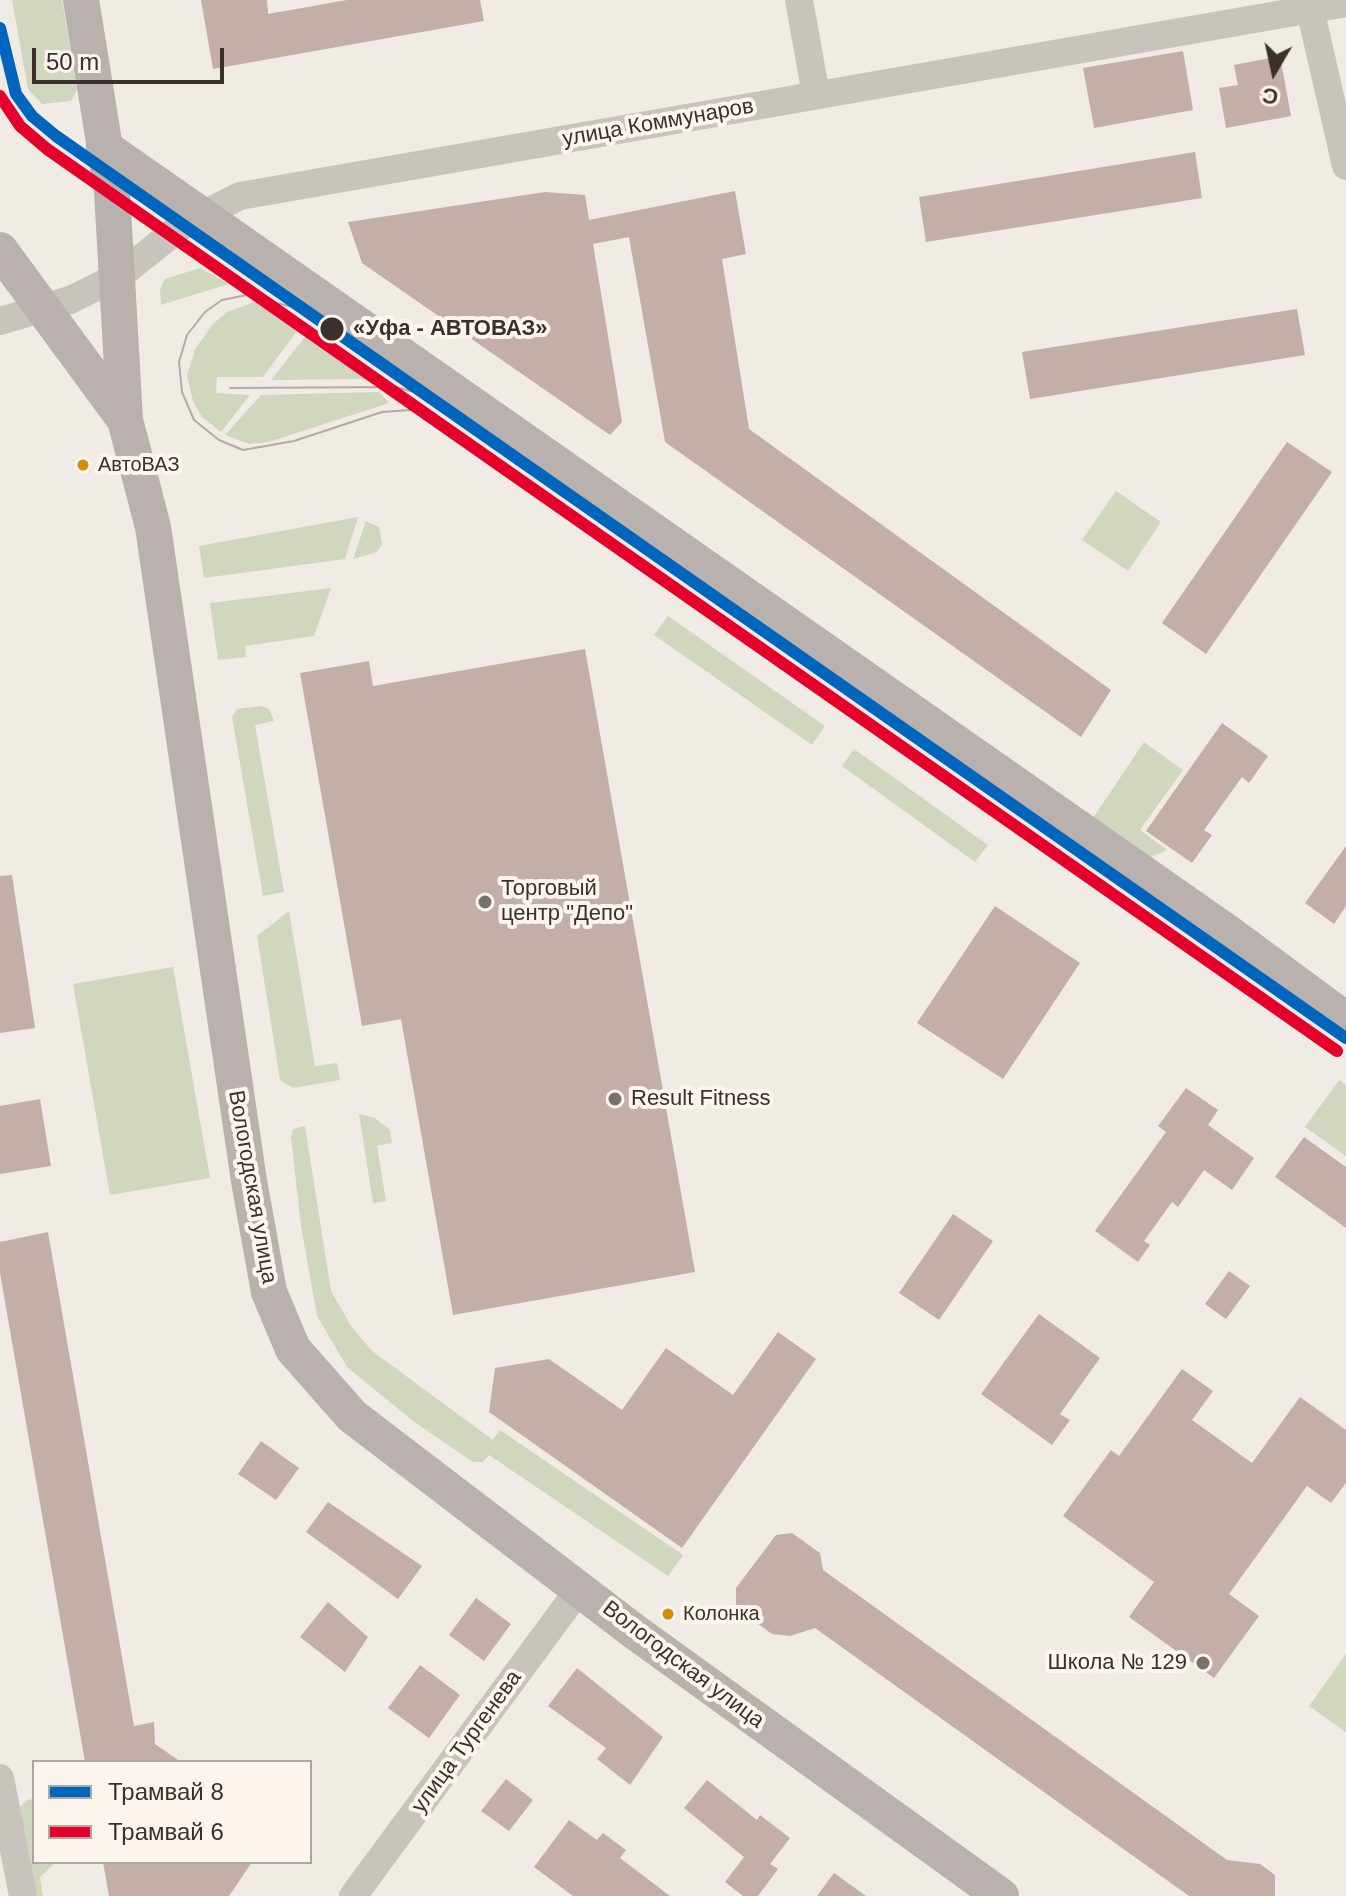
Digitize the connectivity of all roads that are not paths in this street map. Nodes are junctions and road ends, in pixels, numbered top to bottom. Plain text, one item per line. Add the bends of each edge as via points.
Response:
1 (81, 0) edge
2 (799, 0) edge
3 (1346, 3) edge
4 (1309, 4) edge
5 (816, 95) junction
6 (104, 147) junction
7 (1346, 166) edge
8 (198, 215) junction
9 (0, 250) edge
10 (119, 276) junction
11 (43, 310) junction
12 (0, 321) edge
13 (125, 420) junction
14 (1346, 1020) edge
15 (580, 1588) junction
16 (0, 1778) edge
17 (23, 1896) edge
18 (353, 1896) edge
19 (1001, 1896) edge

1 - 6 main road, Вологодская улица
2 - 5 street
3 - 4 street, улица Коммунаров
4 - 5 street, улица Коммунаров
4 - 7 street
5 - 8 street, улица Коммунаров via 240,196
6 - 8 main road
6 - 10 main road, Вологодская улица
8 - 10 street, улица Коммунаров
8 - 14 main road
9 - 11 main road, Вологодская улица
10 - 11 street, улица Коммунаров
10 - 13 main road, Вологодская улица
11 - 12 street, улица Коммунаров
11 - 13 main road, Вологодская улица
13 - 15 main road, Вологодская улица via 153,527 269,1292 293,1349 352,1416
15 - 18 street, улица Тургенева
15 - 19 main road, Вологодская улица
16 - 17 street

